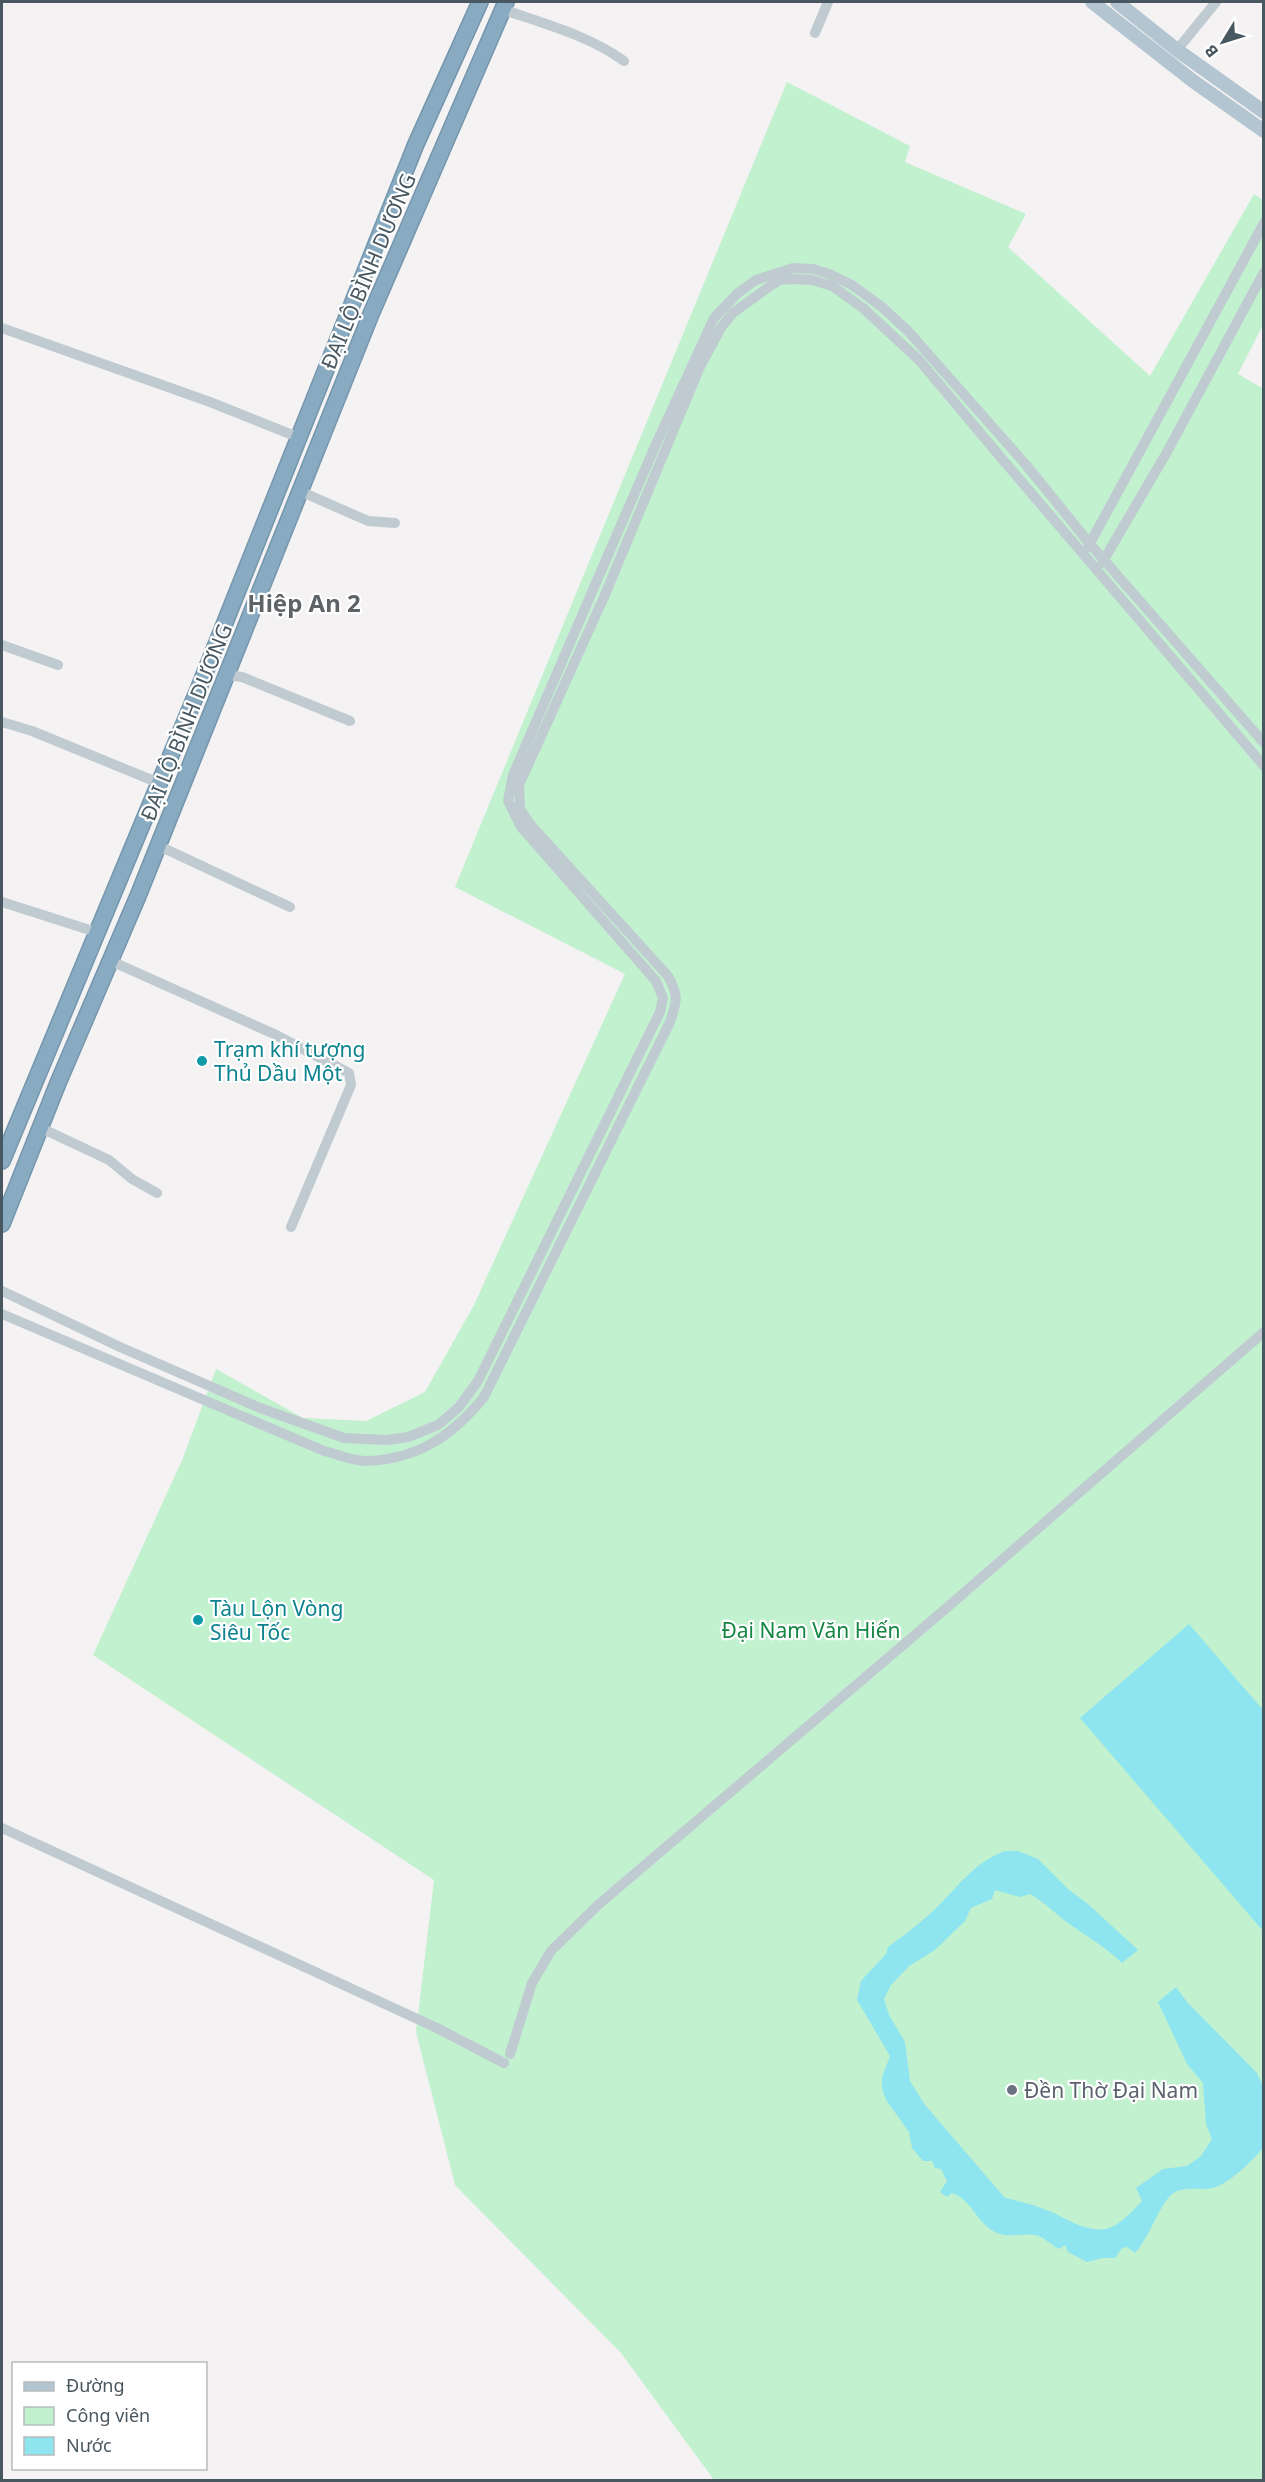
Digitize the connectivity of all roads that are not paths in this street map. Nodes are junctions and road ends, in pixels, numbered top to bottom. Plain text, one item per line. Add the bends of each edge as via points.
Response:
1 (480, 2) edge
2 (828, 2) edge
3 (1092, 2) edge
4 (1117, 2) edge
5 (1216, 2) edge
6 (504, 5) edge
7 (815, 33) dead end
8 (1177, 50) junction
9 (624, 61) dead end
10 (1263, 112) edge
11 (1263, 131) edge
12 (1263, 223) edge
13 (1263, 272) edge
14 (2, 328) edge
15 (300, 438) junction
16 (302, 492) junction
17 (395, 524) dead end
18 (1090, 544) junction
19 (1083, 555) junction
20 (1104, 559) junction
21 (1097, 572) junction
22 (2, 645) edge
23 (58, 666) dead end
24 (228, 675) junction
25 (350, 721) dead end
26 (2, 722) edge
27 (1263, 743) edge
28 (1263, 766) edge
29 (159, 783) junction
30 (159, 846) junction
31 (2, 902) edge
32 (290, 907) dead end
33 (96, 932) junction
34 (111, 961) junction
35 (41, 1128) junction
36 (2, 1161) edge
37 (157, 1193) dead end
38 (2, 1224) edge
39 (291, 1227) dead end
40 (2, 1291) edge
41 (2, 1314) edge
42 (1263, 1332) edge
43 (2, 1828) edge

1 - 15 highway, ĐẠI LỘ BÌNH DƯƠNG via 416,144
2 - 7 street
3 - 11 main road
4 - 8 main road
5 - 8 street
6 - 9 street via 607,49
6 - 16 highway, ĐẠI LỘ BÌNH DƯƠNG via 371,314
8 - 10 main road
12 - 18 street
13 - 20 street via 1167,452
14 - 15 street
15 - 29 highway, ĐẠI LỘ BÌNH DƯƠNG
16 - 17 street via 368,521
16 - 24 highway, ĐẠI LỘ BÌNH DƯƠNG
18 - 19 street
18 - 20 street
18 - 40 street via 1027,466 882,307 852,285 813,269 793,268 756,280 714,318 513,775 508,801 521,826 656,981 663,998 660,1012 532,1275 469,1395 438,1425 408,1437 344,1438 260,1408
19 - 21 street
19 - 41 street via 919,360 863,308 832,286 794,279 780,280 747,302 722,326 699,369 604,597 519,785 520,809 530,824 668,976 677,1003 484,1397 441,1440 402,1455 364,1461 324,1451
20 - 21 street
20 - 27 street
21 - 28 street
22 - 23 street
24 - 25 street via 242,676
24 - 30 highway, ĐẠI LỘ BÌNH DƯƠNG
26 - 29 street
29 - 33 highway, ĐẠI LỘ BÌNH DƯƠNG
30 - 32 street
30 - 34 highway, ĐẠI LỘ BÌNH DƯƠNG
31 - 33 street
33 - 36 highway, ĐẠI LỘ BÌNH DƯƠNG
34 - 35 highway, ĐẠI LỘ BÌNH DƯƠNG
34 - 39 street via 274,1034 349,1073 351,1085
35 - 37 street via 109,1160
35 - 38 highway, ĐẠI LỘ BÌNH DƯƠNG
42 - 43 street via 597,1905 551,1951 532,1983 507,2058

